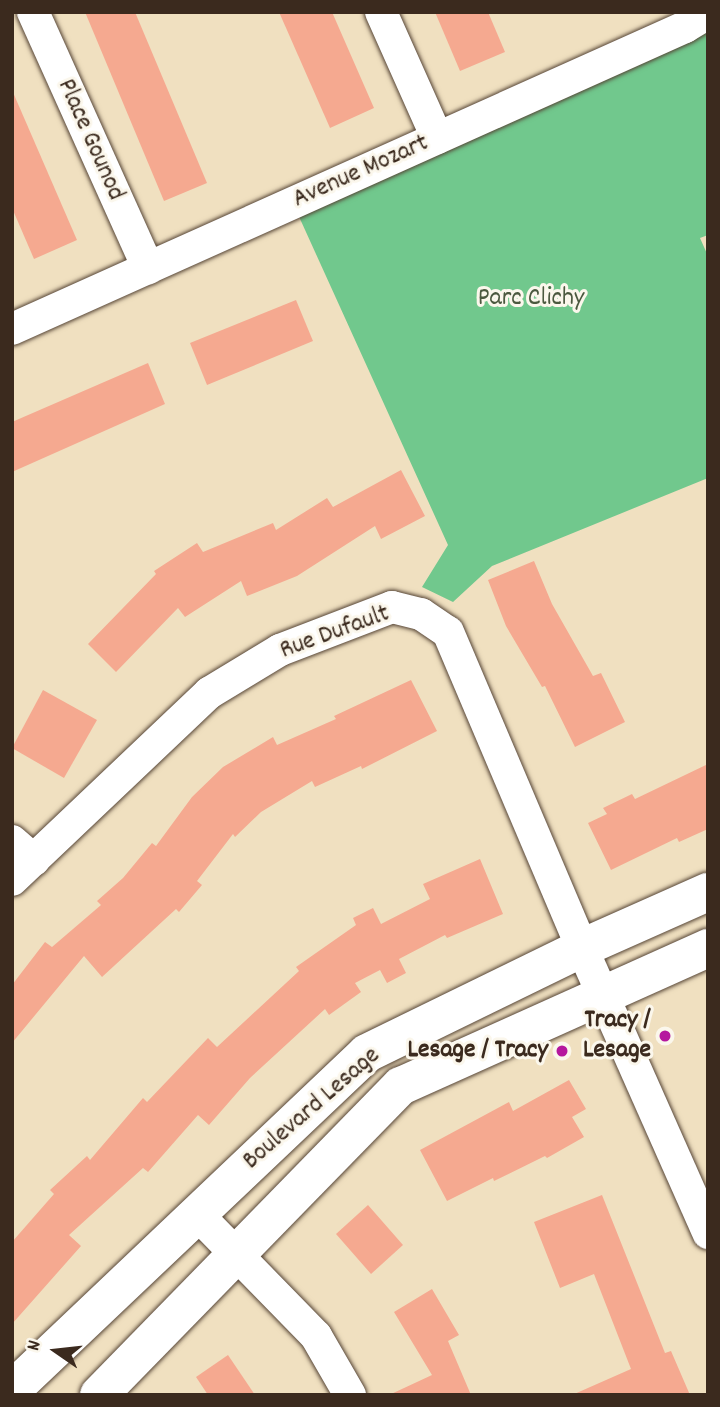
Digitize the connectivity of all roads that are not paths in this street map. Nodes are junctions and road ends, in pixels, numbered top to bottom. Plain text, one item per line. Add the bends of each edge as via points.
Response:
1 (33, 12) edge
2 (381, 12) edge
3 (708, 13) edge
4 (437, 138) junction
5 (148, 268) junction
6 (12, 329) edge
7 (20, 860) edge
8 (708, 892) edge
9 (582, 948) junction
10 (708, 948) edge
11 (603, 996) junction
12 (196, 1213) junction
13 (708, 1233) edge
14 (237, 1253) junction
15 (12, 1390) edge
16 (99, 1395) edge
17 (350, 1395) edge

1 - 5 street, Place Gounod
2 - 4 street
3 - 4 street, Avenue Mozart
4 - 5 street, Avenue Mozart
5 - 6 street, Avenue Mozart
7 - 9 street, Rue Dufault via 209,694 280,650 392,607 421,614 449,632
8 - 9 street, Boulevard Lesage
9 - 11 street, Rue Dufault
9 - 12 street, Boulevard Lesage via 367,1053
10 - 11 street, Boulevard Lesage
11 - 13 street, Rue Dufault
11 - 14 street, Boulevard Lesage via 401,1086
12 - 14 street
12 - 15 street, Boulevard Lesage
14 - 16 street, Boulevard Lesage
14 - 17 street via 316,1336

